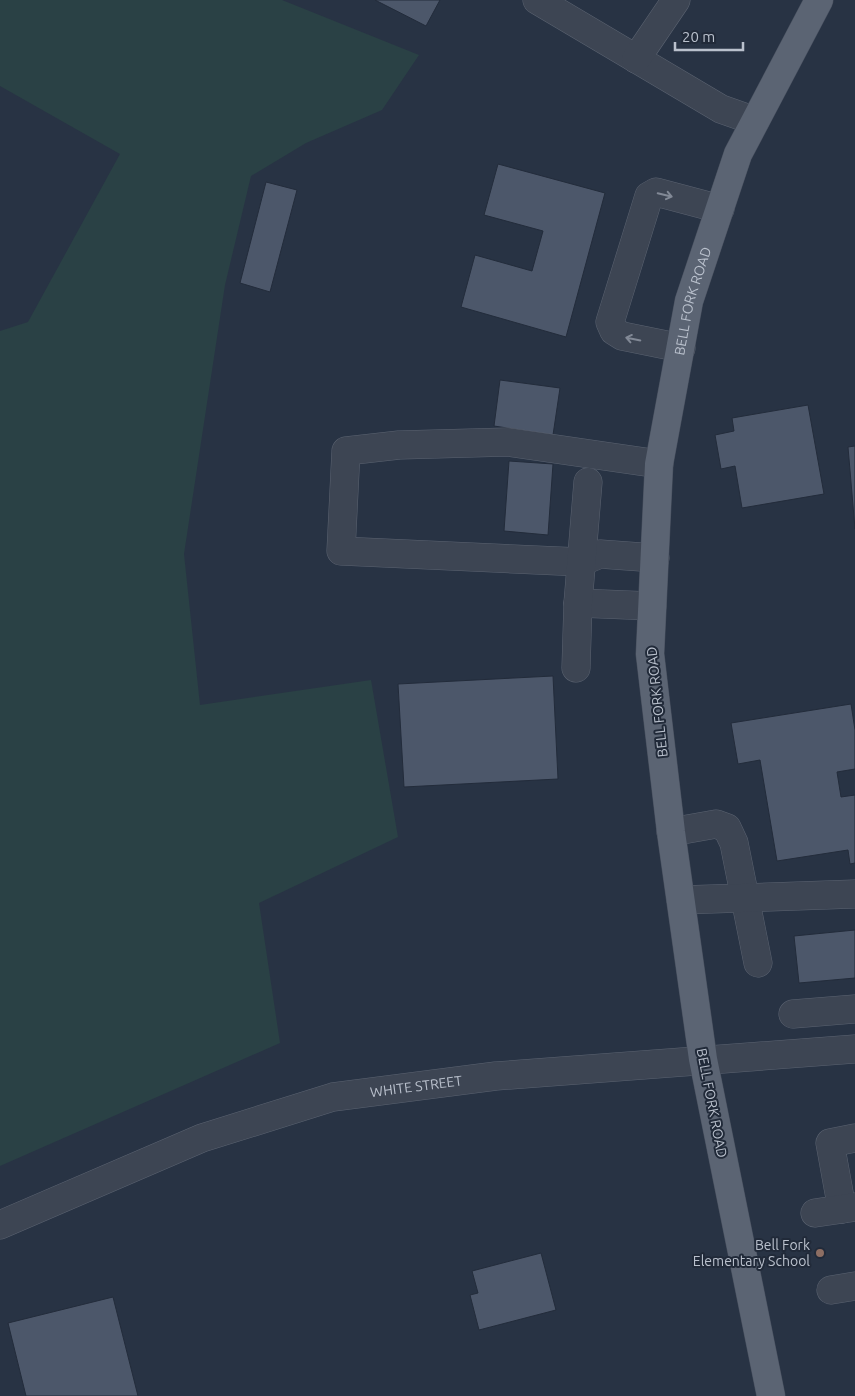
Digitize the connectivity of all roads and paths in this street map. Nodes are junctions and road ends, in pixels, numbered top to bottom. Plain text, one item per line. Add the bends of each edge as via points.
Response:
1 (537, 0) edge
2 (819, 0) edge
3 (666, 4) edge
4 (636, 59) junction
5 (755, 121) junction
6 (720, 209) junction
7 (681, 348) junction
8 (659, 464) junction
9 (588, 482) dead end
10 (654, 558) junction
11 (581, 562) junction
12 (578, 604) junction
13 (652, 606) junction
14 (576, 668) dead end
15 (671, 832) junction
16 (855, 894) edge
17 (746, 897) junction
18 (681, 900) junction
19 (758, 963) dead end
20 (855, 1009) edge
21 (793, 1014) dead end
22 (855, 1049) edge
23 (703, 1059) junction
24 (855, 1138) edge
25 (849, 1208) edge
26 (814, 1213) dead end
27 (0, 1225) edge
28 (771, 1396) edge

1 - 4 street
2 - 5 main road, BELL FORK ROAD
3 - 4 street
4 - 5 street via 721,109
5 - 6 main road, BELL FORK ROAD via 738,154
6 - 7 main road, BELL FORK ROAD via 690,301
7 -> 6 street via 622,336 614,331 610,322 649,196 656,192
7 - 8 main road, BELL FORK ROAD
8 - 10 main road, BELL FORK ROAD
8 - 11 street via 508,442 400,445 346,451 341,551
9 - 11 street
10 - 11 street via 600,554
10 - 13 main road, BELL FORK ROAD
11 - 12 street
12 - 13 street
12 - 14 street
13 - 15 main road, BELL FORK ROAD via 650,654
15 - 17 street via 716,824 727,828 734,843
15 - 18 main road, BELL FORK ROAD
16 - 17 street
17 - 18 street
17 - 19 street
18 - 23 main road, BELL FORK ROAD
20 - 21 street
22 - 23 street, WHITE STREET
23 - 27 street, WHITE STREET via 496,1076 334,1097 202,1138
23 - 28 main road, BELL FORK ROAD
24 - 25 street via 830,1143
25 - 26 street

